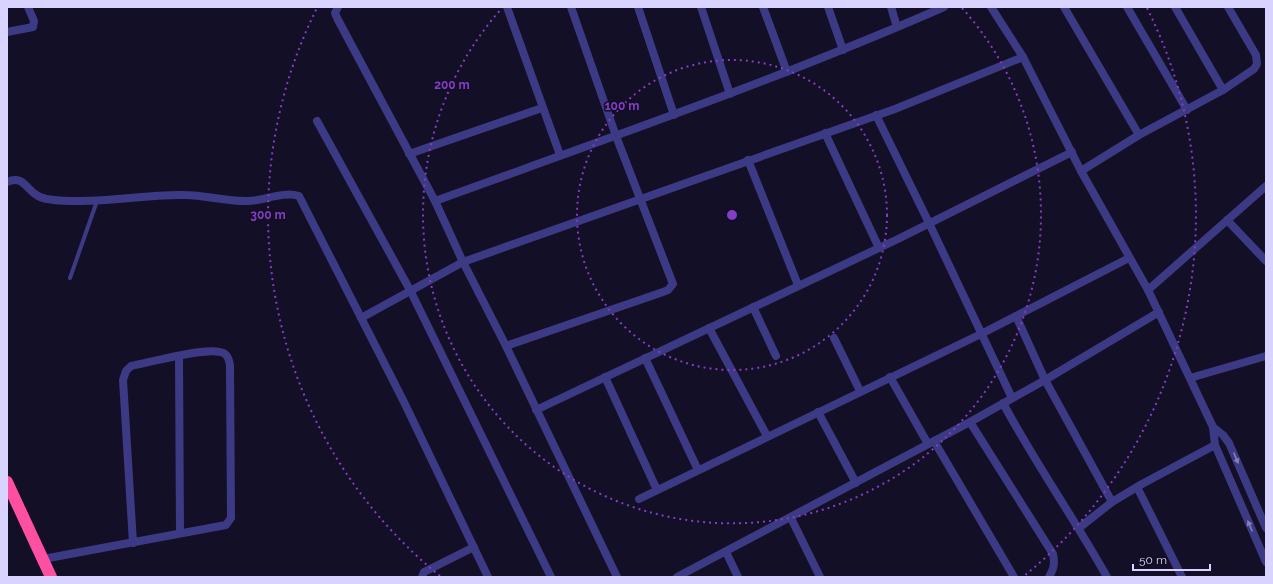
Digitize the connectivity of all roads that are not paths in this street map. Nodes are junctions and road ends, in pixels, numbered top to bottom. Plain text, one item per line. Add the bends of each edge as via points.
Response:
1 (28, 7) edge
2 (338, 7) edge
3 (507, 7) edge
4 (571, 7) edge
5 (638, 7) edge
6 (701, 7) edge
7 (763, 7) edge
8 (828, 7) edge
9 (891, 7) edge
10 (944, 7) edge
11 (991, 7) edge
12 (1064, 7) edge
13 (1127, 7) edge
14 (1175, 7) edge
15 (1228, 7) edge
16 (897, 27) junction
17 (7, 32) edge
18 (843, 50) junction
19 (1023, 57) junction
20 (787, 72) junction
21 (1223, 90) junction
22 (730, 94) junction
23 (542, 108) junction
24 (1186, 110) junction
25 (674, 115) junction
26 (876, 115) junction
27 (317, 121) dead end
28 (825, 133) junction
29 (1139, 135) junction
30 (616, 136) junction
31 (1072, 152) junction
32 (410, 154) junction
33 (560, 155) junction
34 (748, 160) junction
35 (1081, 171) junction
36 (7, 182) edge
37 (1266, 186) edge
38 (640, 198) junction
39 (97, 201) junction
40 (435, 201) junction
41 (1227, 220) junction
42 (929, 223) junction
43 (879, 248) junction
44 (1129, 258) junction
45 (1266, 261) edge
46 (463, 262) junction
47 (70, 278) dead end
48 (798, 285) junction
49 (410, 290) junction
50 (1148, 290) junction
51 (753, 307) junction
52 (1159, 312) junction
53 (1016, 316) junction
54 (361, 318) junction
55 (709, 328) junction
56 (981, 334) junction
57 (834, 338) dead end
58 (506, 346) junction
59 (179, 356) junction
60 (776, 356) dead end
61 (1266, 356) edge
62 (645, 358) junction
63 (605, 377) junction
64 (890, 377) junction
65 (1190, 378) junction
66 (1045, 380) junction
67 (860, 392) junction
68 (1012, 398) junction
69 (1003, 403) junction
70 (536, 410) junction
71 (818, 412) junction
72 (970, 422) junction
73 (1213, 427) junction
74 (767, 436) junction
75 (931, 443) junction
76 (1215, 445) junction
77 (698, 470) junction
78 (7, 482) edge
79 (856, 483) junction
80 (1137, 487) junction
81 (658, 490) junction
82 (639, 499) dead end
83 (1112, 502) junction
84 (791, 518) junction
85 (1079, 528) junction
86 (1266, 528) edge
87 (180, 533) junction
88 (133, 543) junction
89 (474, 547) junction
90 (726, 552) junction
91 (43, 559) junction
92 (1266, 562) edge
93 (51, 577) edge
94 (422, 577) edge
95 (488, 577) edge
96 (550, 577) edge
97 (617, 577) edge
98 (677, 577) edge
99 (738, 577) edge
100 (820, 577) edge
101 (1014, 577) edge
102 (1049, 577) edge
103 (1108, 577) edge
104 (1182, 577) edge

1 - 17 street via 34,21 33,27
2 - 32 street via 337,18
3 - 23 street
4 - 30 street
5 - 25 street
6 - 22 street
7 - 20 street
8 - 18 street
9 - 16 street
10 - 16 street
11 - 19 street
12 - 29 street
13 - 24 street
14 - 21 street
15 - 21 street via 1256,55 1257,64 1254,69
16 - 18 street
18 - 20 street
19 - 26 street
19 - 31 street
20 - 22 street
21 - 24 street
22 - 25 street
23 - 32 street
23 - 33 street
24 - 29 street
25 - 30 street
26 - 28 street
26 - 42 street
27 - 49 street
28 - 34 street
28 - 43 street
29 - 35 street
30 - 33 street
30 - 38 street
31 - 35 street
31 - 42 street
32 - 40 street
33 - 40 street
34 - 38 street
34 - 48 street
35 - 44 street
36 - 39 street via 16,179 21,181 40,197 48,199
37 - 41 street
38 - 46 street
38 - 58 street via 672,279 673,284 668,290
39 - 47 lane
39 - 54 street via 186,194 248,201 287,194 299,196
40 - 46 street
41 - 45 street
41 - 50 street
42 - 43 street
42 - 56 street
43 - 48 street
44 - 50 street
44 - 53 street
46 - 49 street
46 - 58 street
48 - 51 street
49 - 54 street
49 - 96 street
50 - 52 street
51 - 55 street
51 - 60 street
52 - 65 street
52 - 66 street
53 - 56 street
53 - 66 street
54 - 89 street
55 - 62 street
55 - 74 street
56 - 64 street
56 - 68 street
57 - 67 street
58 - 70 street
59 - 87 street
59 - 87 street via 215,350 229,358 231,510 231,518 226,525
59 - 88 street via 131,366 123,380
61 - 65 street
62 - 63 street
62 - 77 street
63 - 70 street
63 - 81 street
64 - 67 street
64 - 75 street
65 - 73 street
66 - 68 street
66 - 83 street
67 - 71 street
68 - 69 street
69 - 72 street
69 - 85 street
70 - 97 street
71 - 74 street
71 - 79 street
72 - 75 street
72 - 102 street via 1053,554 1055,563
73 - 76 street
73 -> 86 street via 1229,443
74 - 77 street
75 - 79 street
75 - 101 street
76 - 80 street
92 -> 76 street
77 - 81 street
78 - 91 highway
79 - 84 street
80 - 83 street
80 - 104 street
81 - 82 street
83 - 85 street
84 - 90 street
84 - 100 street
85 - 103 street
87 - 88 street
88 - 91 street
89 - 94 street via 424,572
89 - 95 street
90 - 98 street
90 - 99 street
91 - 93 highway

